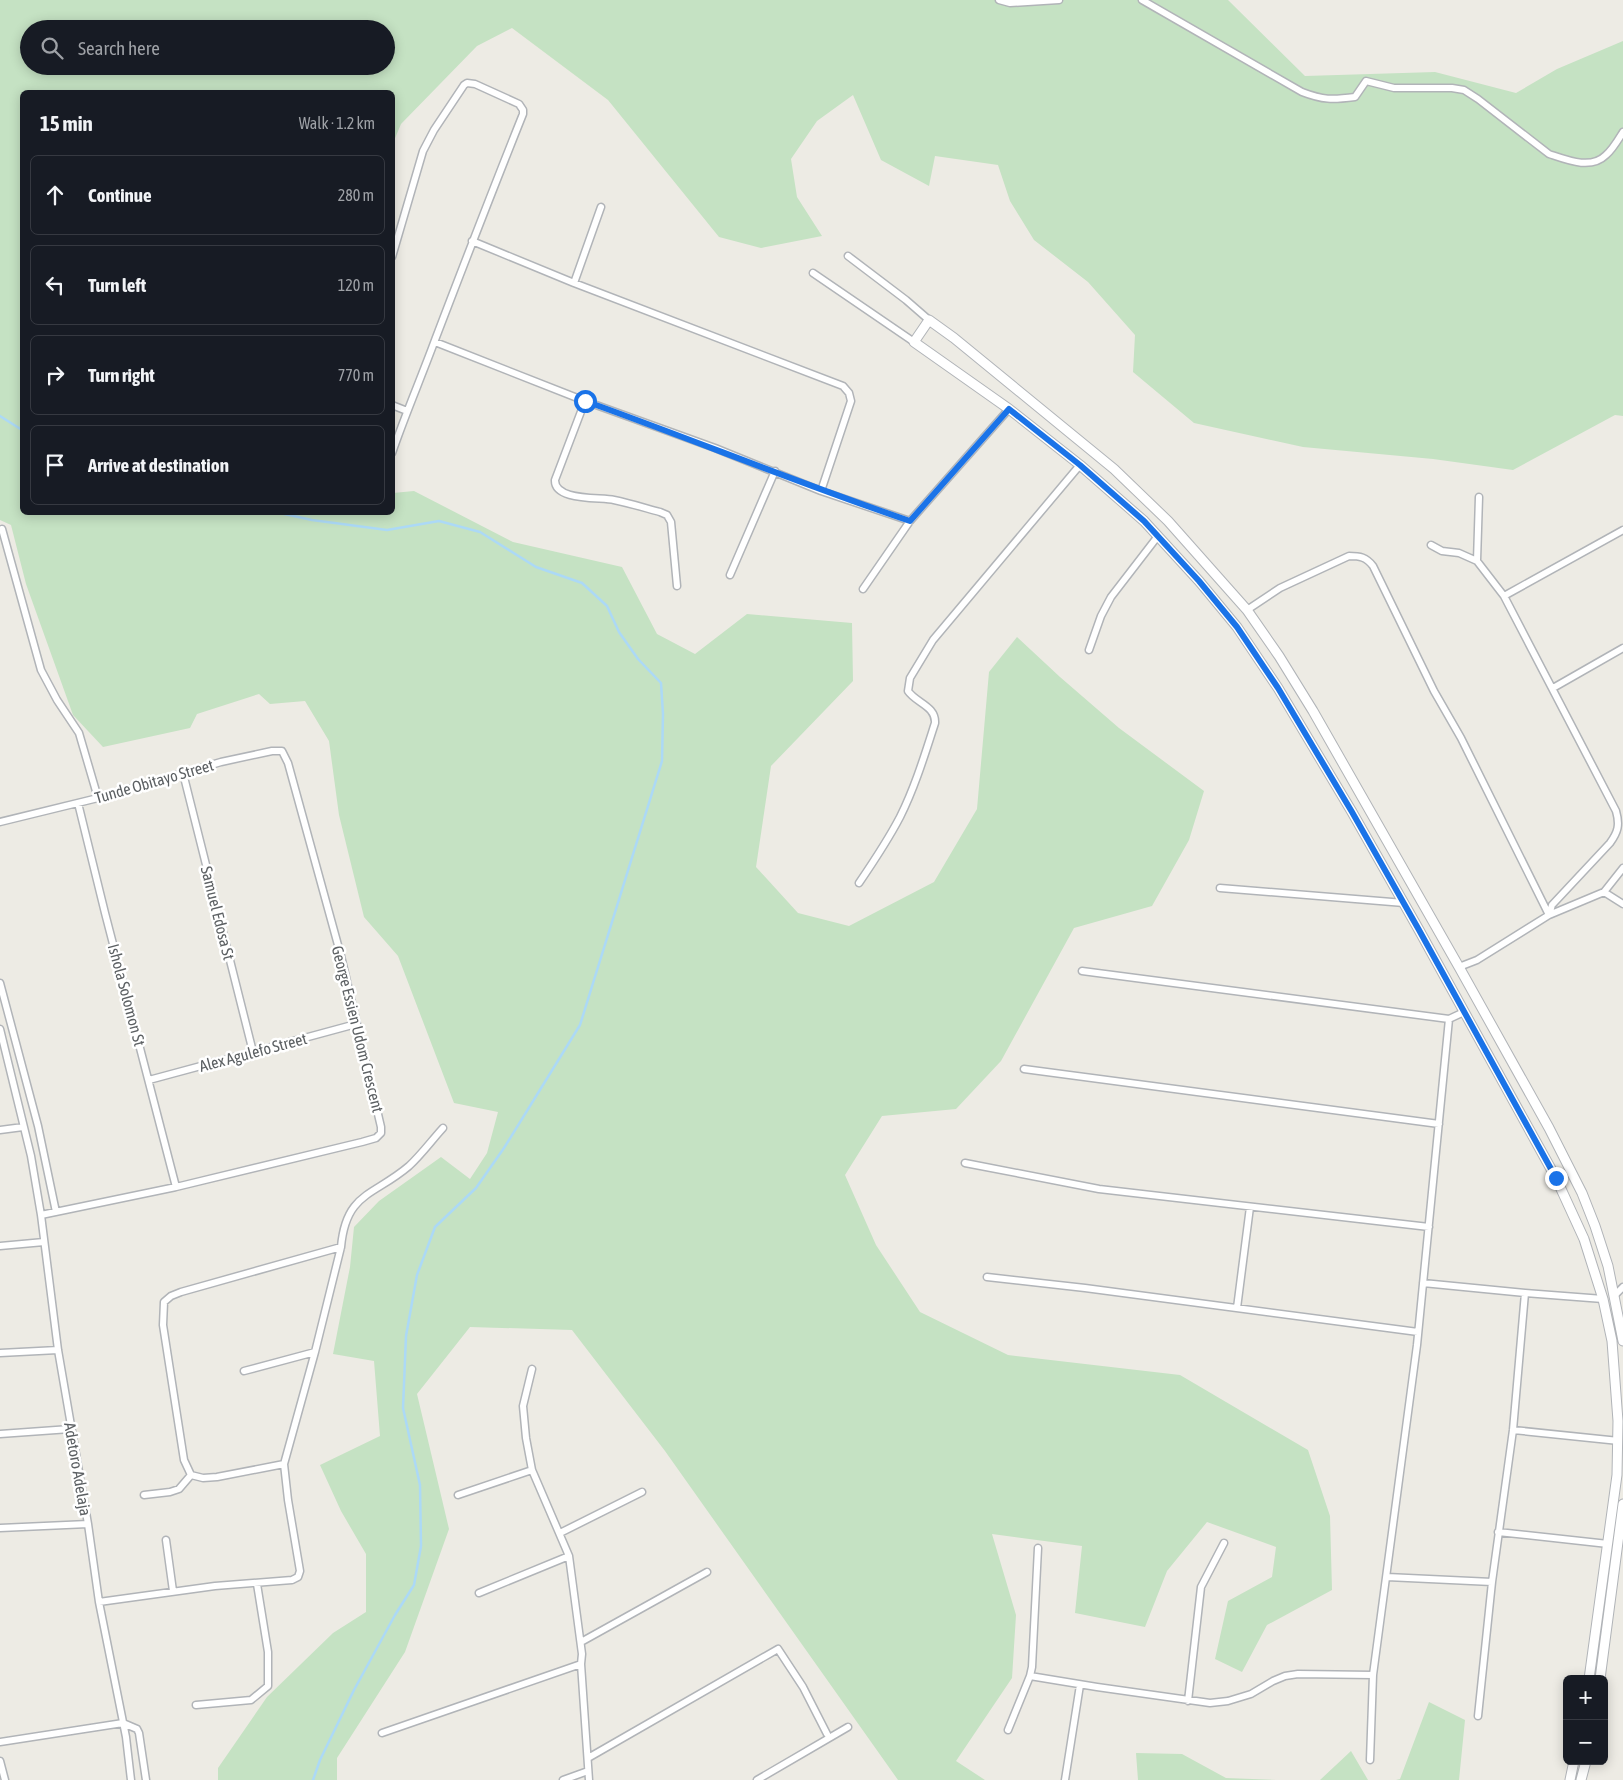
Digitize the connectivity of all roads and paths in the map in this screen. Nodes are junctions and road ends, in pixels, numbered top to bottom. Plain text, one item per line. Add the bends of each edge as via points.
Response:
1 (999, 0) edge
2 (1059, 0) edge
3 (1142, 0) edge
4 (1623, 132) edge
5 (601, 208) dead end
6 (472, 241) junction
7 (395, 247) edge
8 (848, 256) dead end
9 (813, 273) dead end
10 (574, 283) junction
11 (929, 320) junction
12 (435, 342) junction
13 (914, 342) junction
14 (585, 401) junction
15 (395, 406) edge
16 (1009, 409) junction
17 (407, 411) junction
18 (395, 445) edge
19 (1080, 465) junction
20 (775, 472) junction
21 (821, 491) junction
22 (1479, 497) dead end
23 (910, 521) junction
24 (2, 529) dead end
25 (1623, 530) edge
26 (1158, 536) junction
27 (1431, 545) dead end
28 (1477, 561) junction
29 (730, 575) dead end
30 (677, 586) dead end
31 (863, 589) dead end
32 (1504, 596) junction
33 (1246, 610) junction
34 (1623, 648) edge
35 (1089, 650) dead end
36 (1553, 688) junction
37 (183, 773) junction
38 (291, 776) joint
39 (98, 798) junction
40 (78, 803) junction
41 (0, 822) edge
42 (1623, 868) edge
43 (859, 882) dead end
44 (1220, 888) dead end
45 (1604, 892) junction
46 (1404, 903) junction
47 (1623, 904) edge
48 (1549, 915) junction
49 (1434, 922) junction
50 (1419, 930) junction
51 (1459, 967) junction
52 (1082, 971) dead end
53 (0, 987) edge
54 (1464, 1012) junction
55 (1449, 1019) junction
56 (356, 1024) junction
57 (0, 1029) edge
58 (253, 1052) junction
59 (1024, 1069) dead end
60 (149, 1080) junction
61 (1439, 1124) junction
62 (23, 1127) junction
63 (443, 1128) dead end
64 (0, 1130) edge
65 (965, 1163) dead end
66 (176, 1187) junction
67 (1250, 1207) junction
68 (56, 1212) junction
69 (41, 1215) junction
70 (1429, 1227) junction
71 (44, 1242) junction
72 (0, 1246) edge
73 (341, 1247) junction
74 (988, 1277) dead end
75 (1423, 1283) junction
76 (1623, 1287) edge
77 (1525, 1293) junction
78 (1615, 1295) junction
79 (1603, 1299) junction
80 (1237, 1308) junction
81 (1418, 1332) junction
82 (1623, 1341) edge
83 (58, 1350) junction
84 (315, 1352) junction
85 (0, 1353) edge
86 (532, 1369) dead end
87 (244, 1371) dead end
88 (70, 1429) junction
89 (1512, 1430) junction
90 (0, 1434) edge
91 (1618, 1441) junction
92 (284, 1464) junction
93 (532, 1470) junction
94 (191, 1475) junction
95 (642, 1492) dead end
96 (458, 1495) dead end
97 (144, 1496) dead end
98 (1623, 1504) edge
99 (88, 1524) junction
100 (0, 1528) edge
101 (1620, 1528) junction
102 (1498, 1532) junction
103 (560, 1533) junction
104 (166, 1540) dead end
105 (1623, 1542) edge
106 (1224, 1543) dead end
107 (1608, 1544) junction
108 (1038, 1548) dead end
109 (568, 1556) junction
110 (708, 1572) dead end
111 (1387, 1576) junction
112 (1492, 1582) junction
113 (257, 1584) junction
114 (173, 1591) junction
115 (479, 1593) dead end
116 (99, 1602) junction
117 (581, 1642) junction
118 (581, 1664) junction
119 (1373, 1675) junction
120 (1590, 1675) edge
121 (1601, 1675) edge
122 (1030, 1676) junction
123 (1080, 1685) junction
124 (1188, 1701) junction
125 (196, 1705) dead end
126 (1478, 1716) dead end
127 (123, 1723) junction
128 (848, 1727) dead end
129 (1008, 1730) dead end
130 (382, 1733) dead end
131 (827, 1734) dead end
132 (0, 1742) edge
133 (588, 1758) junction
134 (1370, 1760) dead end
135 (0, 1761) edge
136 (1573, 1765) edge
137 (588, 1771) junction
138 (5, 1780) edge
139 (131, 1780) edge
140 (146, 1780) edge
141 (563, 1780) edge
142 (589, 1780) edge
143 (757, 1780) edge
144 (1064, 1780) edge
145 (1570, 1780) edge

1 - 2 street via 1010,3
3 - 4 street via 1302,92 1320,99 1355,97 1366,81 1394,88 1464,90 1549,154 1592,164 1606,156
5 - 10 street
6 - 7 street via 523,110 519,104 471,83 464,85 427,140
6 - 10 street
6 - 12 street
8 - 11 street
9 - 13 street
10 - 21 street via 843,386 851,402
11 - 13 street
11 - 33 street via 1114,469 1168,521
12 - 14 street
12 - 17 street
13 - 16 street
14 - 20 street
14 - 30 street via 555,485 557,489 585,498 611,499 667,515 671,522
15 - 17 street
16 - 19 street
16 - 23 street
17 - 18 street
19 - 26 street
19 - 43 street via 933,640 910,678 908,691 932,710 936,723 901,816
20 - 21 street
20 - 29 street
21 - 23 street
22 - 28 street
23 - 31 street
24 - 39 street via 41,670 79,733
25 - 32 street
26 - 35 street via 1111,598
26 - 46 street via 1237,627 1352,812
27 - 28 street
28 - 32 street
32 - 36 street
33 - 48 street via 1280,588 1348,556 1367,559
33 - 49 street via 1313,711
34 - 36 street
36 - 48 street via 1616,811 1619,827 1610,844 1552,905
37 - 38 street, Tunde Obitayo Street via 250,755 282,751
37 - 39 street, Tunde Obitayo Street
37 - 58 street, Samuel Edosa St
38 - 56 street, George Essien Udom Crescent via 341,956
39 - 40 street, Tunde Obitayo Street
40 - 41 street, Tunde Obitayo Street
40 - 60 street, Ishola Solomon St
42 - 45 street
44 - 46 street
45 - 47 street
45 - 48 street
46 - 50 street
48 - 51 street via 1477,960
49 - 50 street
49 - 51 street
50 - 54 street
51 - 78 street via 1582,1193
52 - 55 street
53 - 68 street via 38,1126
54 - 55 street
54 - 79 street via 1556,1178 1584,1239
55 - 61 street
56 - 58 street, Alex Agulefo Street
56 - 66 street, George Essien Udom Crescent via 378,1113 381,1133 376,1138
57 - 62 street, Adetoro Adelaja
58 - 60 street, Alex Agulefo Street
59 - 61 street
60 - 66 street, Ishola Solomon St
61 - 70 street
62 - 64 street
62 - 69 street, Adetoro Adelaja
63 - 73 street via 409,1166 355,1204 342,1230
65 - 67 street via 1099,1189
66 - 68 street, George Essien Udom Crescent
67 - 70 street
67 - 80 street
68 - 69 street, George Essien Udom Crescent
69 - 71 street, Adetoro Adelaja
70 - 75 street
71 - 72 street
71 - 83 street, Adetoro Adelaja
73 - 84 street
73 - 94 street via 181,1292 164,1302 163,1325 184,1460
74 - 80 street
75 - 77 street
75 - 81 street
76 - 78 street
77 - 79 street
77 - 89 street
78 - 82 street
79 - 91 street via 1612,1341
80 - 81 street
81 - 111 street
83 - 85 street
83 - 88 street, Adetoro Adelaja
84 - 87 street
84 - 92 street
86 - 93 street via 523,1406
88 - 90 street
88 - 99 street, Adetoro Adelaja
89 - 91 street
89 - 102 street
91 - 107 street
92 - 94 street via 217,1477
92 - 113 street via 300,1571 292,1580
93 - 96 street
93 - 103 street
94 - 97 street via 179,1489
95 - 103 street
98 - 101 street
99 - 100 street
99 - 116 street, Adetoro Adelaja
101 - 105 street
101 - 121 street
102 - 107 street
102 - 112 street
103 - 109 street
104 - 114 street
106 - 124 street via 1201,1587
107 - 120 street
108 - 122 street
109 - 115 street
109 - 117 street
110 - 117 street
111 - 112 street
111 - 119 street
112 - 126 street
113 - 114 street
113 - 125 street via 268,1652 268,1686 251,1700
114 - 116 street
116 - 127 street, Adetoro Adelaja
117 - 118 street
118 - 130 street
118 - 133 street
119 - 124 street via 1291,1675 1228,1701
119 - 134 street
122 - 123 street
122 - 129 street
123 - 124 street
123 - 144 street
127 - 132 street
127 - 139 street, Adetoro Adelaja
127 - 140 street via 139,1732
128 - 143 street
131 - 133 street via 803,1687 778,1649
133 - 137 street
135 - 138 street
136 - 145 street
137 - 141 street
137 - 142 street

